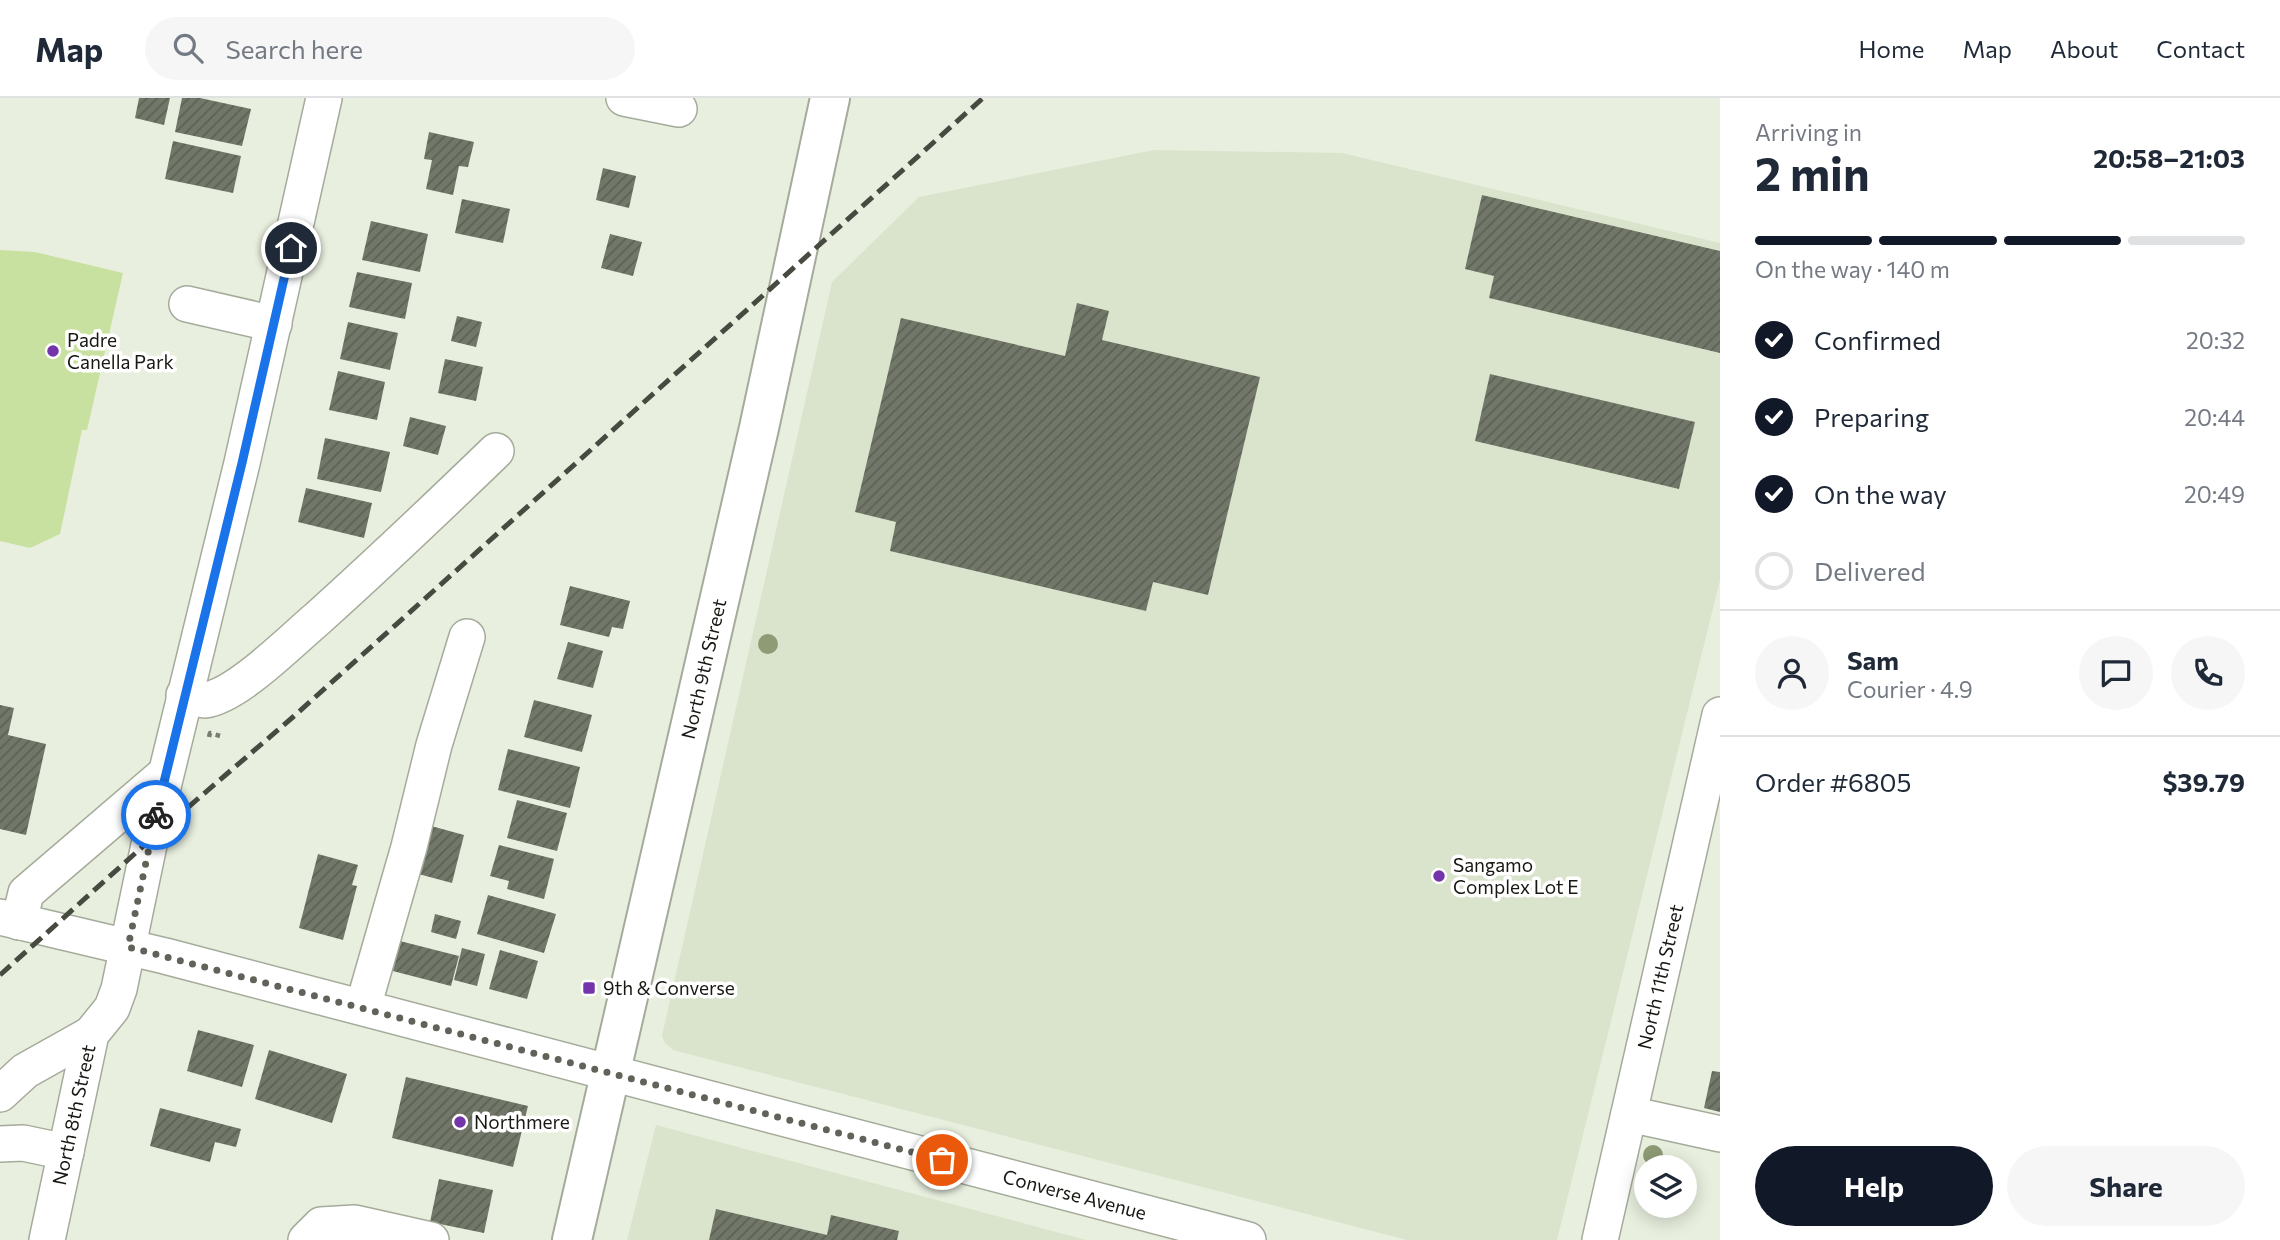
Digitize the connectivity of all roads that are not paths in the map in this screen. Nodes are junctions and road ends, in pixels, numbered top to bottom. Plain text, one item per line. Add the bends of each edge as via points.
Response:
1 (324, 98) edge
2 (624, 98) edge
3 (830, 98) edge
4 (679, 109) dead end
5 (187, 304) dead end
6 (274, 324) junction
7 (496, 451) dead end
8 (467, 637) dead end
9 (184, 695) junction
10 (1720, 715) edge
11 (165, 774) junction
12 (1708, 824) edge
13 (9, 919) edge
14 (128, 947) junction
15 (363, 1007) junction
16 (91, 1034) junction
17 (611, 1072) junction
18 (0, 1094) edge
19 (1629, 1114) junction
20 (1720, 1134) edge
21 (0, 1144) edge
22 (66, 1152) junction
23 (47, 1240) edge
24 (306, 1240) edge
25 (430, 1240) edge
26 (572, 1240) edge
27 (1248, 1240) edge
28 (1600, 1240) edge

1 - 6 street, North 8th Street
2 - 4 street
3 - 17 main road, North 9th Street
5 - 6 street
6 - 9 street, North 8th Street
7 - 9 street via 265,664 218,695 204,700
8 - 15 street
9 - 11 street, North 8th Street
10 - 12 street, North 11th Street
11 - 13 street via 26,893
11 - 14 street, North 8th Street
12 - 19 street, North 11th Street
13 - 14 street, Converse Avenue
14 - 15 street, Converse Avenue
14 - 16 street, North 8th Street via 111,1008
15 - 17 street, Converse Avenue
16 - 18 street via 25,1071
16 - 22 street, North 8th Street
17 - 26 main road, North 9th Street
17 - 27 street, Converse Avenue
19 - 20 street
19 - 28 street, North 11th Street
21 - 22 street via 23,1143
22 - 23 street, North 8th Street
24 - 25 street via 321,1225 355,1223

